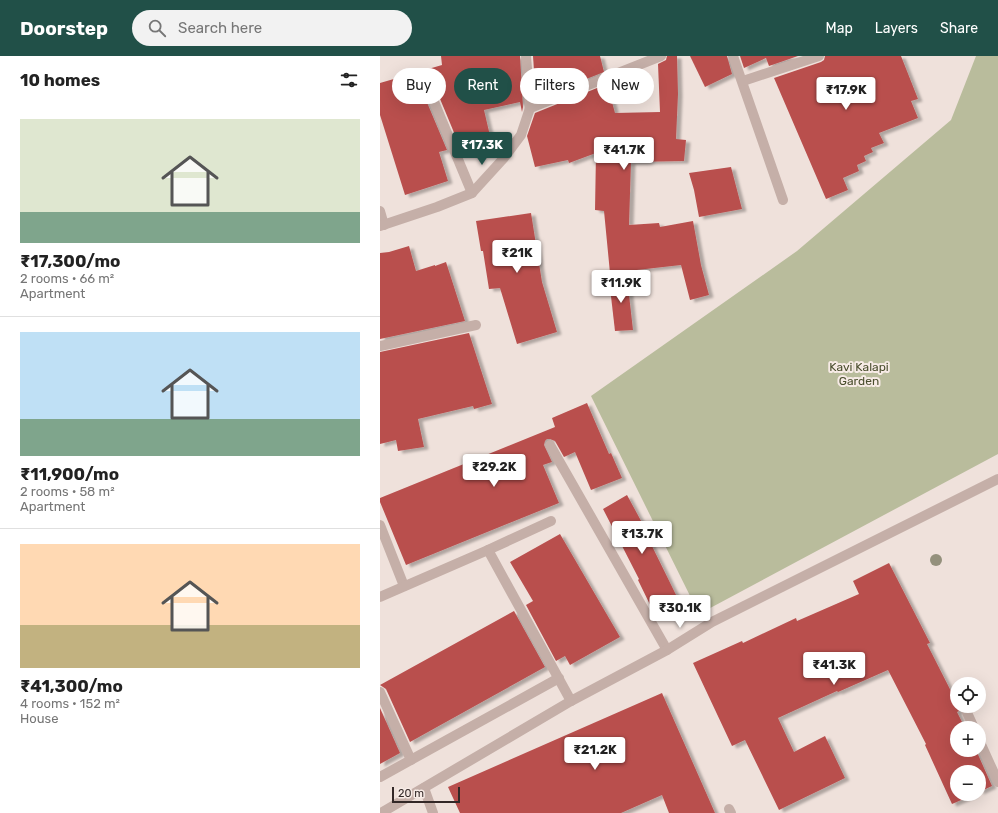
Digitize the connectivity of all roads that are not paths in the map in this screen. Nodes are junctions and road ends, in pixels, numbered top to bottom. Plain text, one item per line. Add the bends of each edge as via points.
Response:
1 (526, 56) edge
2 (661, 56) edge
3 (733, 56) edge
4 (819, 56) edge
5 (743, 81) junction
6 (435, 104) edge
7 (530, 108) junction
8 (472, 193) junction
9 (783, 200) dead end
10 (380, 211) edge
11 (382, 225) edge
12 (476, 325) dead end
13 (380, 346) edge
14 (550, 445) dead end
15 (998, 479) edge
16 (551, 521) dead end
17 (380, 525) edge
18 (488, 550) junction
19 (404, 586) junction
20 (380, 597) edge
21 (667, 650) junction
22 (559, 678) junction
23 (380, 692) edge
24 (571, 701) junction
25 (986, 755) edge
26 (411, 760) junction
27 (380, 777) edge
28 (998, 782) edge
29 (424, 788) junction
30 (381, 813) edge
31 (433, 813) edge

1 - 7 street
2 - 7 street
3 - 5 street
4 - 5 street
5 - 9 street
6 - 8 street
7 - 8 street via 521,135
8 - 11 street
10 - 11 street
12 - 13 street
14 - 21 street
15 - 21 street via 712,622
16 - 18 street
17 - 19 street
18 - 19 street
18 - 22 street
19 - 20 street
21 - 24 street
22 - 24 street
22 - 26 street
23 - 26 street
24 - 29 street
25 - 28 street
26 - 27 street
29 - 30 street
29 - 31 street

